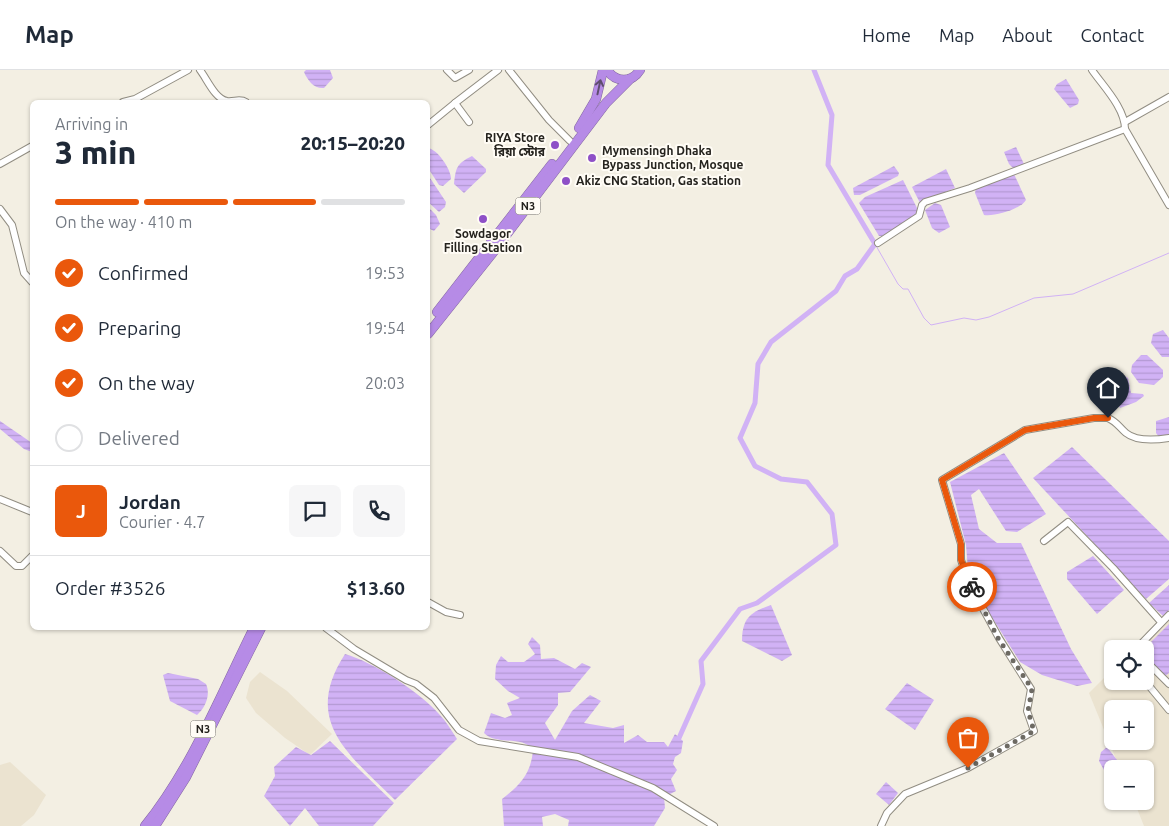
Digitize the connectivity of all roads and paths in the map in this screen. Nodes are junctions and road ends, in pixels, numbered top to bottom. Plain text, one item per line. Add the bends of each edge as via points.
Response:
1 (188, 70) edge
2 (200, 70) edge
3 (447, 70) edge
4 (469, 70) edge
5 (498, 70) edge
6 (510, 70) edge
7 (603, 70) edge
8 (607, 70) edge
9 (647, 70) edge
10 (1092, 70) edge
11 (635, 75) edge
12 (1169, 97) edge
13 (131, 100) edge
14 (225, 100) edge
15 (455, 103) junction
16 (469, 122) dead end
17 (430, 123) edge
18 (1125, 125) junction
19 (570, 141) junction
20 (30, 147) edge
21 (0, 164) edge
22 (1169, 205) edge
23 (0, 209) edge
24 (878, 243) dead end
25 (30, 280) edge
26 (430, 321) edge
27 (430, 331) edge
28 (1169, 438) edge
29 (0, 499) edge
30 (30, 511) edge
31 (1044, 541) dead end
32 (0, 551) edge
33 (30, 558) edge
34 (430, 603) edge
35 (460, 615) dead end
36 (1169, 615) edge
37 (1161, 622) junction
38 (253, 630) edge
39 (260, 630) edge
40 (329, 630) edge
41 (1144, 640) edge
42 (1154, 669) edge
43 (1169, 684) edge
44 (1152, 690) edge
45 (1169, 710) edge
46 (145, 826) edge
47 (155, 826) edge
48 (714, 826) edge
49 (881, 826) edge

1 - 13 street
2 - 14 street via 220,98
3 - 4 street via 455,78
5 - 15 street
6 - 19 street
19 -> 7 highway, N3 via 596,99
8 - 11 highway via 619,80
9 - 11 highway, N3
10 - 18 street
11 - 27 highway, N3 via 606,103
12 - 18 street
15 - 16 street
15 - 17 street
18 - 22 street
18 - 24 street via 970,188 925,202 919,216
19 - 26 highway, N3
20 - 21 street
23 - 25 street via 12,225 24,273
28 - 49 street via 1153,441 1133,437 1108,418 1048,425 1025,430 942,480 969,583 998,638 1032,689 1028,711 1034,731 968,768 905,794 887,813
29 - 30 street
31 - 37 street via 1068,522
32 - 33 street via 16,566 22,566
34 - 35 street
36 - 37 street
37 - 41 street
38 - 46 highway, N3 via 192,752 162,805
39 - 47 highway, N3 via 186,777
40 - 48 street via 416,684 434,698 459,730 479,741 578,757 653,788
42 - 43 street
44 - 45 street

